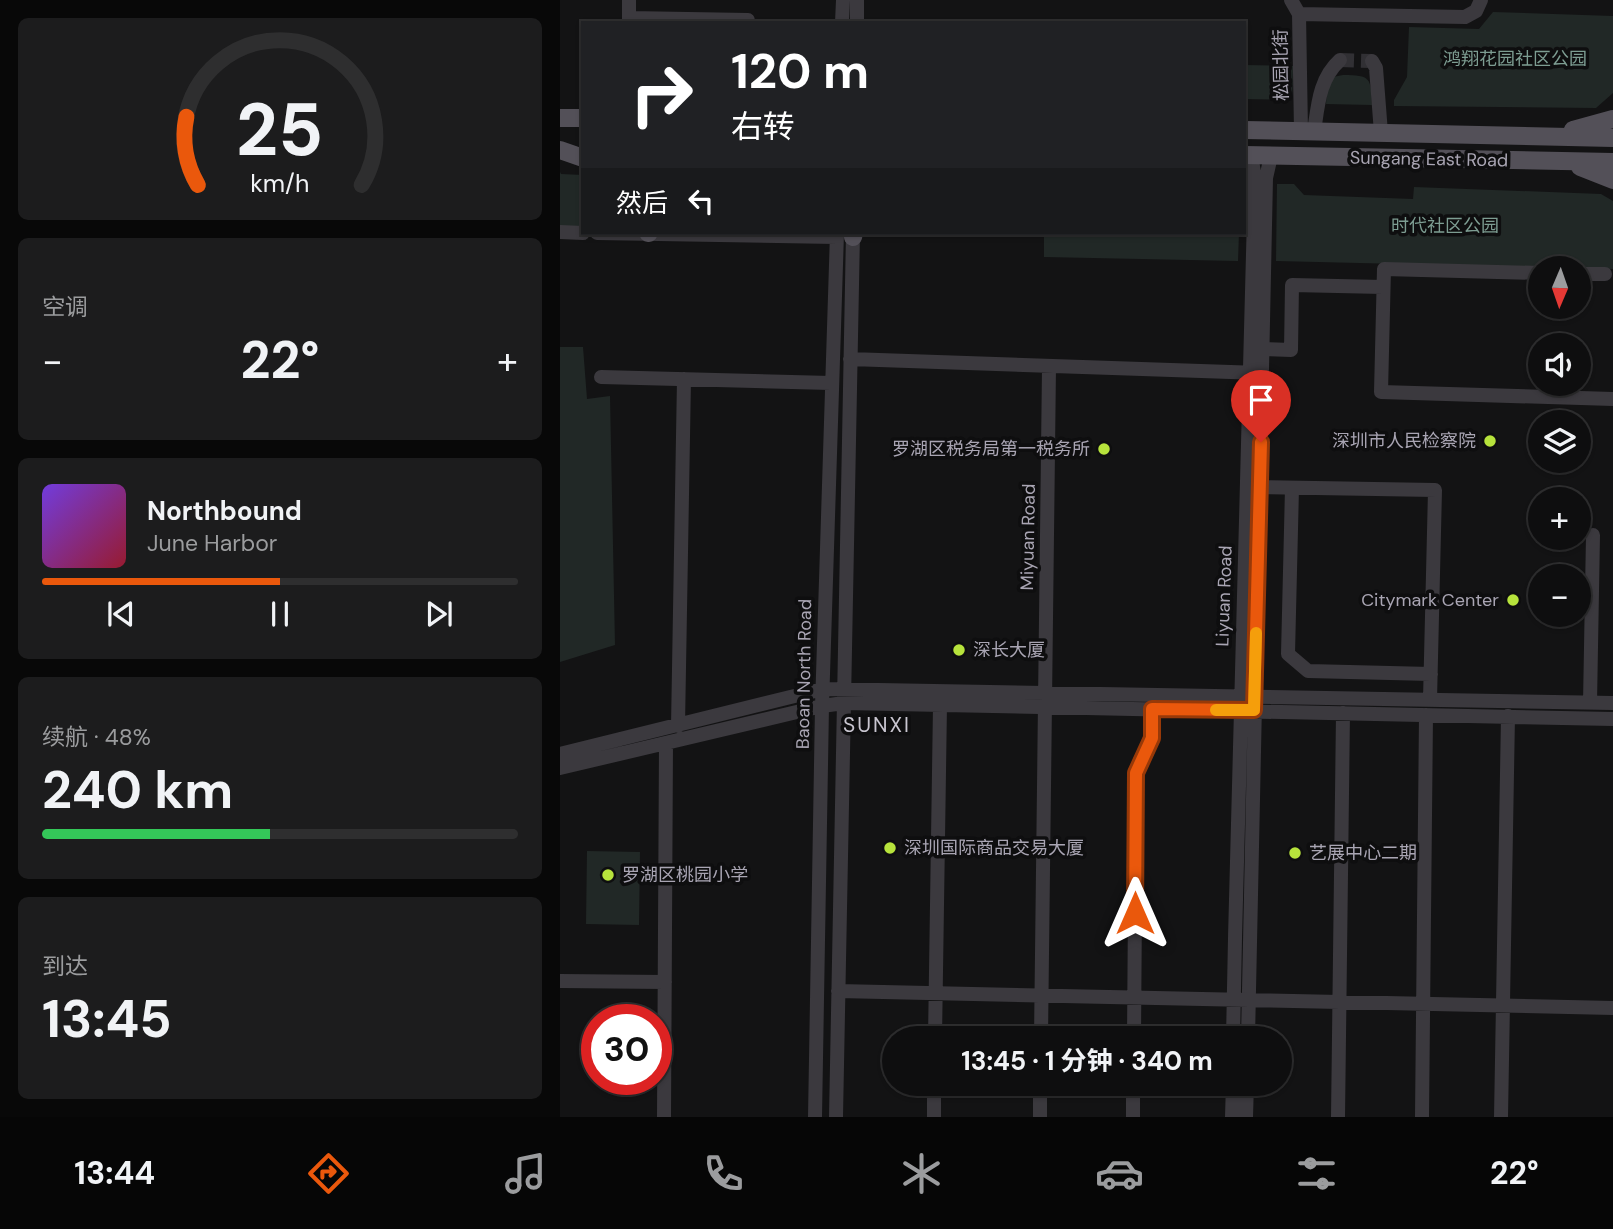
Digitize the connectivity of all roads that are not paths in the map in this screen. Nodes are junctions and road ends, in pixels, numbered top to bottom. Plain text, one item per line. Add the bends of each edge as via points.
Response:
1 (629, 0) edge
2 (843, 0) edge
3 (857, 0) edge
4 (1291, 0) edge
5 (1481, 0) edge
6 (1299, 14) junction
7 (629, 20) edge
8 (748, 20) dead end
9 (842, 21) edge
10 (857, 21) edge
11 (1340, 60) dead end
12 (1372, 61) dead end
13 (1613, 119) edge
14 (1246, 130) edge
15 (1308, 131) junction
16 (1381, 133) junction
17 (1544, 136) junction
18 (1613, 138) edge
19 (581, 146) edge
20 (560, 148) edge
21 (1248, 155) edge
22 (1271, 156) junction
23 (581, 157) edge
24 (1563, 161) junction
25 (1613, 162) edge
26 (1613, 180) edge
27 (560, 233) edge
28 (581, 233) edge
29 (847, 235) edge
30 (847, 235) edge
31 (1528, 273) edge
32 (1591, 274) edge
33 (1605, 274) dead end
34 (1383, 287) junction
35 (1262, 349) junction
36 (850, 359) junction
37 (1049, 367) junction
38 (1257, 373) junction
39 (601, 377) dead end
40 (684, 379) junction
41 (831, 383) junction
42 (1613, 399) edge
43 (1260, 487) junction
44 (1292, 488) junction
45 (1593, 535) dead end
46 (1431, 674) junction
47 (823, 689) junction
48 (844, 696) junction
49 (1046, 700) junction
50 (1430, 700) junction
51 (1247, 703) junction
52 (1591, 703) junction
53 (1613, 703) edge
54 (940, 705) junction
55 (822, 706) junction
56 (1152, 709) junction
57 (1343, 713) junction
58 (1426, 715) junction
59 (1508, 716) junction
60 (1613, 719) edge
61 (678, 726) junction
62 (666, 743) junction
63 (560, 754) edge
64 (560, 768) edge
65 (560, 981) edge
66 (664, 982) junction
67 (838, 991) junction
68 (935, 993) junction
69 (1041, 995) junction
70 (1135, 997) junction
71 (1241, 1000) junction
72 (1339, 1002) junction
73 (1423, 1004) junction
74 (1502, 1005) junction
75 (1613, 1008) edge
76 (935, 1026) edge
77 (1041, 1026) edge
78 (1134, 1026) edge
79 (1236, 1026) edge
80 (1246, 1026) edge
81 (934, 1096) edge
82 (1040, 1096) edge
83 (1133, 1096) edge
84 (1233, 1096) edge
85 (1247, 1096) edge
86 (664, 1117) edge
87 (815, 1117) edge
88 (836, 1117) edge
89 (934, 1117) edge
90 (1040, 1117) edge
91 (1133, 1117) edge
92 (1232, 1117) edge
93 (1246, 1117) edge
94 (1338, 1117) edge
95 (1422, 1117) edge
96 (1501, 1117) edge

1 - 7 street
2 - 9 street
3 - 10 street
4 - 6 street, 松园北街
5 - 6 street via 1476,11 1465,17
6 - 15 street, 松园北街 via 1293,49
7 - 8 street
11 - 15 street via 1322,85
12 - 16 street
13 - 17 main road
14 - 15 main road, Sungang East Road
15 - 16 main road, Sungang East Road
16 - 17 main road, Sungang East Road
17 - 18 main road, Sungang East Road
19 - 20 main road
20 - 23 main road
21 - 22 main road, Sungang East Road
21 - 38 street, Liyuan Road via 1255,178
22 - 24 main road, Sungang East Road
22 - 35 street, Liyuan Road via 1266,178
24 - 25 main road, Sungang East Road
24 - 26 main road
27 - 28 street
29 - 36 street
30 - 41 street, Baoan North Road
31 - 34 street via 1384,270
32 - 33 street
34 - 35 street via 1293,285 1291,350
34 - 42 street via 1381,392
35 - 38 street, Liyuan Road
36 - 37 street
36 - 48 street
37 - 38 street
37 - 49 street, Miyuan Road
38 - 43 street, Liyuan Road
38 - 51 street, Liyuan Road
39 - 40 street
40 - 41 street
40 - 61 street
41 - 47 street, Baoan North Road
43 - 44 street
43 - 51 street, Liyuan Road
44 - 46 street via 1288,654 1308,671
44 - 46 street via 1435,490
45 - 52 street
46 - 50 street
47 - 48 street
47 - 55 street, Baoan North Road
47 - 61 street
48 - 49 street
48 - 54 street
48 - 55 street
48 - 67 street
49 - 51 street
49 - 54 street
49 - 56 street
49 - 69 street, Miyuan Road
50 - 51 street
50 - 52 street
51 - 56 street
51 - 57 street
51 - 71 street, Liyuan Road
52 - 53 street
54 - 68 street
55 - 62 street
55 - 87 street, Baoan North Road
56 - 70 street via 1152,738 1136,773
57 - 58 street
57 - 72 street
58 - 59 street
58 - 73 street
59 - 60 street
59 - 74 street
61 - 63 street
62 - 64 street
62 - 66 street
65 - 66 street
66 - 86 street
67 - 68 street
67 - 88 street
68 - 69 street
68 - 76 street
69 - 70 street
69 - 77 street, Miyuan Road
70 - 71 street
70 - 78 street
71 - 72 street
71 - 79 street, Liyuan Road
71 - 80 street, Liyuan Road
72 - 73 street
72 - 94 street
73 - 74 street
73 - 95 street
74 - 75 street
74 - 96 street
81 - 89 street
82 - 90 street
83 - 91 street
84 - 92 street
85 - 93 street

